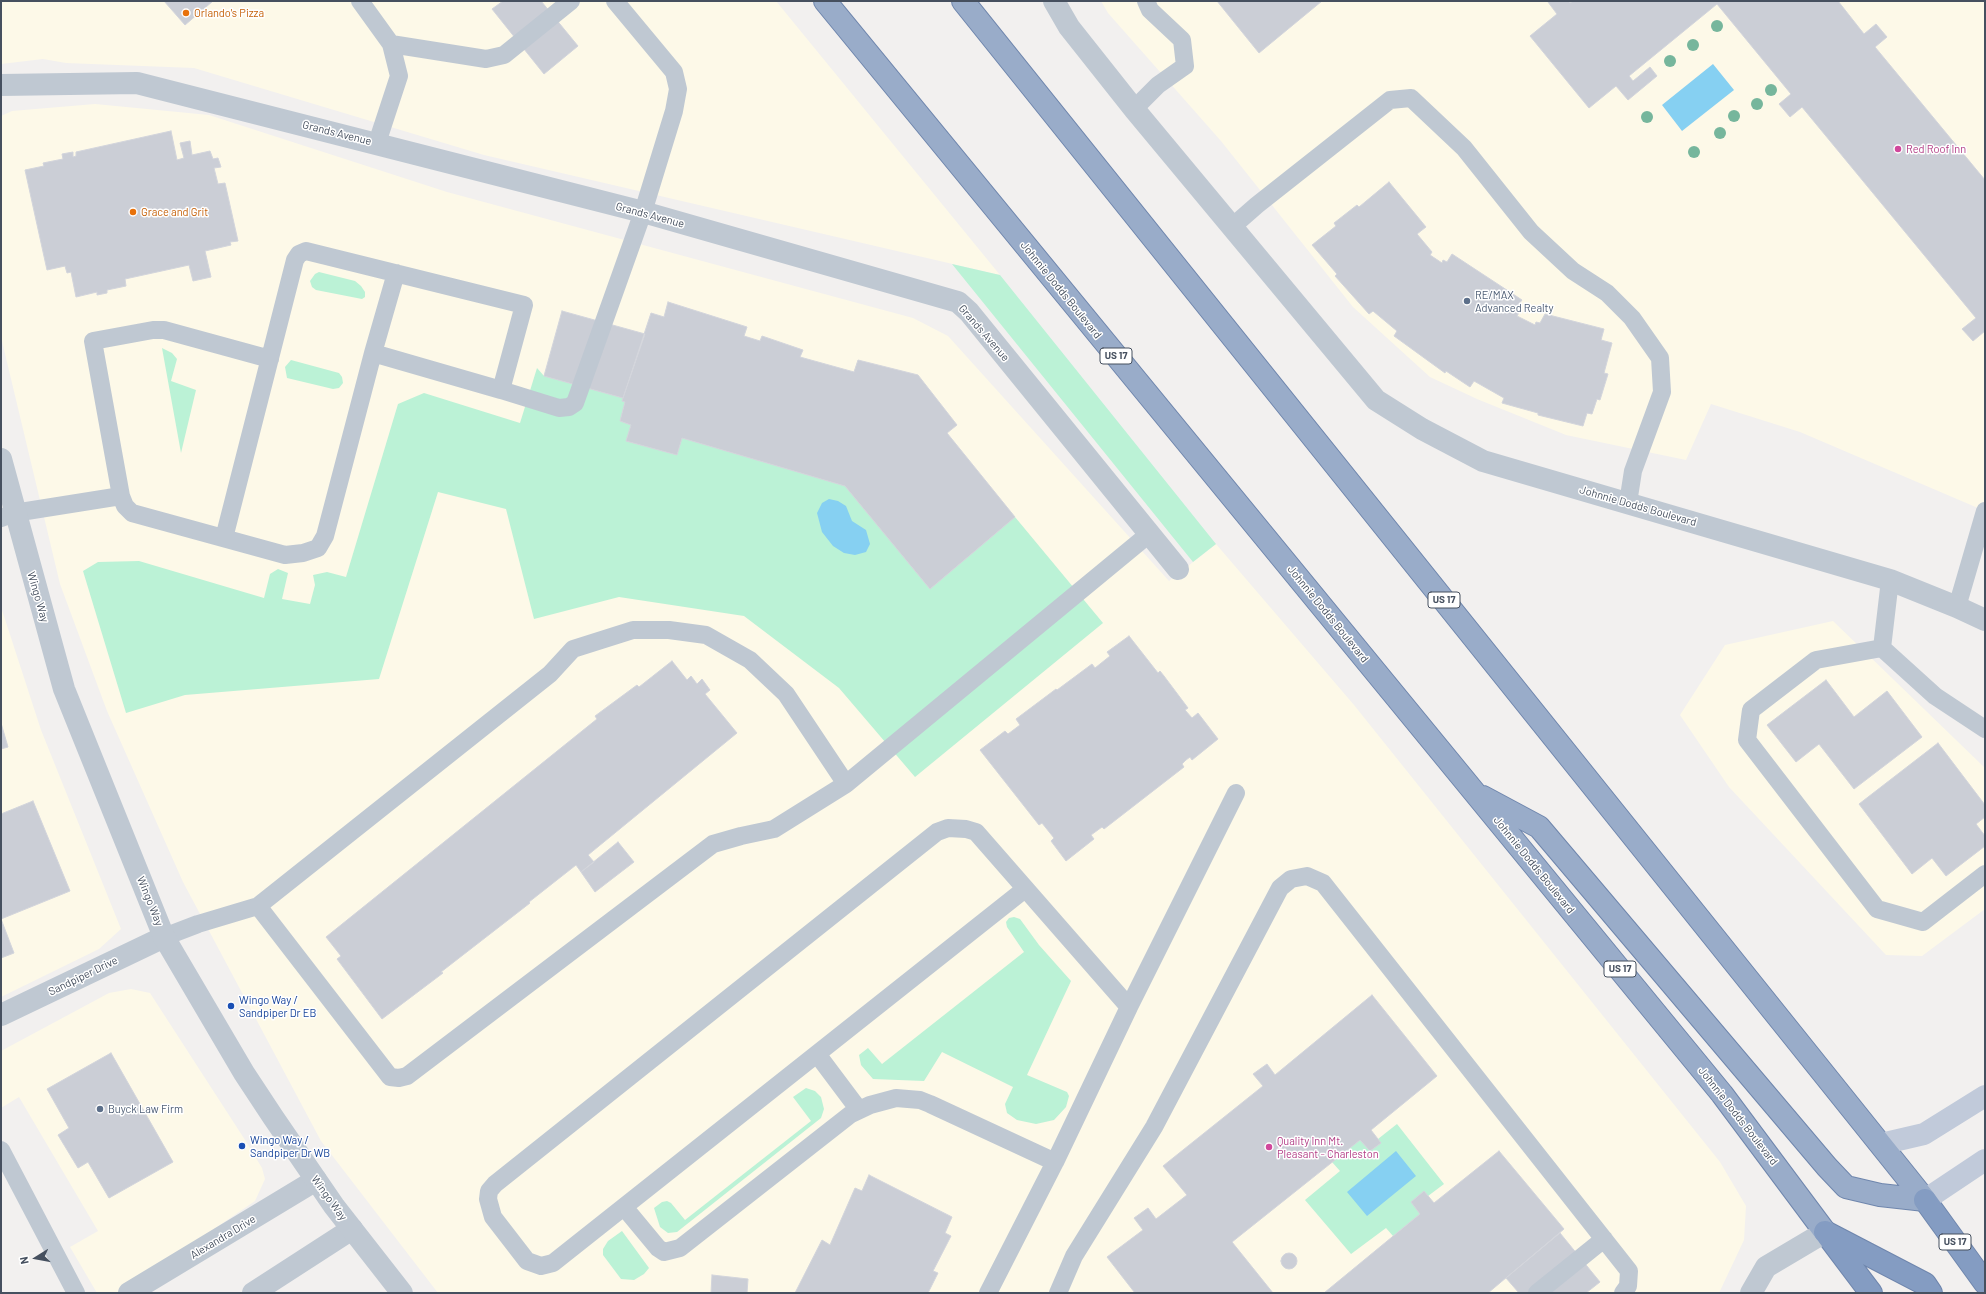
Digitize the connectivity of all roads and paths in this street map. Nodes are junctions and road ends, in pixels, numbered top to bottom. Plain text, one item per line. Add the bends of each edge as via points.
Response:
1 (360, 1) edge
2 (571, 1) edge
3 (615, 1) edge
4 (825, 1) edge
5 (963, 1) edge
6 (1054, 1) edge
7 (1146, 1) edge
8 (391, 44) junction
9 (1, 85) edge
10 (1134, 109) junction
11 (377, 143) junction
12 (643, 212) junction
13 (1233, 226) junction
14 (396, 273) junction
15 (373, 353) junction
16 (270, 359) junction
17 (501, 390) junction
18 (1, 459) edge
19 (121, 496) junction
20 (1628, 503) junction
21 (1985, 511) edge
22 (8, 515) edge
23 (1149, 534) junction
24 (224, 538) junction
25 (1178, 569) dead end
26 (1890, 580) junction
27 (1957, 607) junction
28 (1985, 620) edge
29 (1882, 648) junction
30 (1985, 728) edge
31 (846, 784) junction
32 (1473, 791) junction
33 (1236, 793) dead end
34 (1985, 874) edge
35 (1025, 889) junction
36 (258, 906) junction
37 (164, 937) junction
38 (1129, 1007) junction
39 (1, 1015) edge
40 (817, 1054) junction
41 (1985, 1096) edge
42 (859, 1110) junction
43 (1881, 1144) junction
44 (1, 1150) edge
45 (1985, 1160) edge
46 (1055, 1162) junction
47 (316, 1180) junction
48 (1925, 1200) junction
49 (624, 1207) junction
50 (352, 1229) junction
51 (1825, 1232) junction
52 (1604, 1239) junction
53 (1985, 1283) edge
54 (1062, 1291) edge
55 (1869, 1292) edge
56 (76, 1293) edge
57 (129, 1293) edge
58 (253, 1293) edge
59 (402, 1293) edge
60 (988, 1293) edge
61 (1537, 1293) edge
62 (1623, 1293) edge
63 (1751, 1293) edge
64 (1931, 1293) edge

1 - 8 lane
2 - 8 lane via 504,55 486,58
3 - 12 lane via 674,72 678,89 674,111
4 - 32 highway, Johnnie Dodds Boulevard / US 17
5 - 43 highway, US 17
6 - 10 street, Johnnie Dodds Boulevard via 1069,27
7 - 10 lane via 1150,10 1182,40 1185,66 1158,85
8 - 11 lane via 398,76
9 - 11 street, Grands Avenue via 137,83
10 - 13 street, Johnnie Dodds Boulevard
11 - 12 street, Grands Avenue
12 - 17 lane via 575,403 569,407 559,408
12 - 23 street, Grands Avenue via 958,302 969,312
13 - 20 street, Johnnie Dodds Boulevard via 1376,400 1422,429 1483,461
13 - 20 lane via 1257,204 1390,100 1411,98 1464,148 1531,232 1573,271 1608,293 1632,318 1660,358 1662,392 1633,471
14 - 15 lane
14 - 16 lane via 306,251 299,254
14 - 17 lane via 524,305
15 - 17 lane
15 - 24 lane via 325,536 318,548 285,555
16 - 19 lane via 164,330 93,341
16 - 24 lane
18 - 22 street, Wingo Way
19 - 22 lane
19 - 24 lane via 125,506 132,513
20 - 26 street, Johnnie Dodds Boulevard
21 - 27 lane
22 - 37 street, Wingo Way via 64,689
23 - 25 street, Grands Avenue
23 - 31 lane
26 - 27 street, Johnnie Dodds Boulevard
26 - 29 lane
27 - 28 street, Johnnie Dodds Boulevard
29 - 30 lane via 1935,696
29 - 34 lane via 1816,660 1751,710 1747,740 1877,909 1923,922
31 - 36 lane via 786,694 750,660 706,635 669,630 633,630 573,649 550,674
31 - 36 lane via 774,829 713,844 407,1076 399,1078 390,1077
32 - 48 highway via 1539,828 1827,1168 1846,1187 1880,1195
32 - 51 highway, Johnnie Dodds Boulevard / US 17 via 1722,1094
33 - 38 lane
35 - 38 lane
35 - 40 lane
35 - 49 lane via 976,832 955,827 937,832 495,1184 489,1191 488,1199 492,1217 507,1236 527,1261 541,1266 553,1263
36 - 37 lane
37 - 39 street, Sandpiper Drive
37 - 47 street, Wingo Way via 244,1073
38 - 46 lane
40 - 42 lane
40 - 49 lane
41 - 43 main road via 1924,1134
42 - 46 lane via 896,1098 920,1100
42 - 49 lane via 680,1248 664,1252 658,1248
43 - 48 highway, US 17
44 - 56 lane
45 - 48 main road
46 - 60 lane
47 - 50 street, Wingo Way
47 - 57 street, Alexandra Drive
48 - 53 highway, US 17
50 - 58 street
50 - 59 street, Wingo Way
51 - 55 highway, US 17
51 - 63 street via 1766,1267
51 - 64 highway via 1925,1284
52 - 54 lane via 1322,883 1307,876 1291,879 1280,888 1154,1127 1074,1256
52 - 61 lane
52 - 62 lane via 1629,1271 1628,1286

